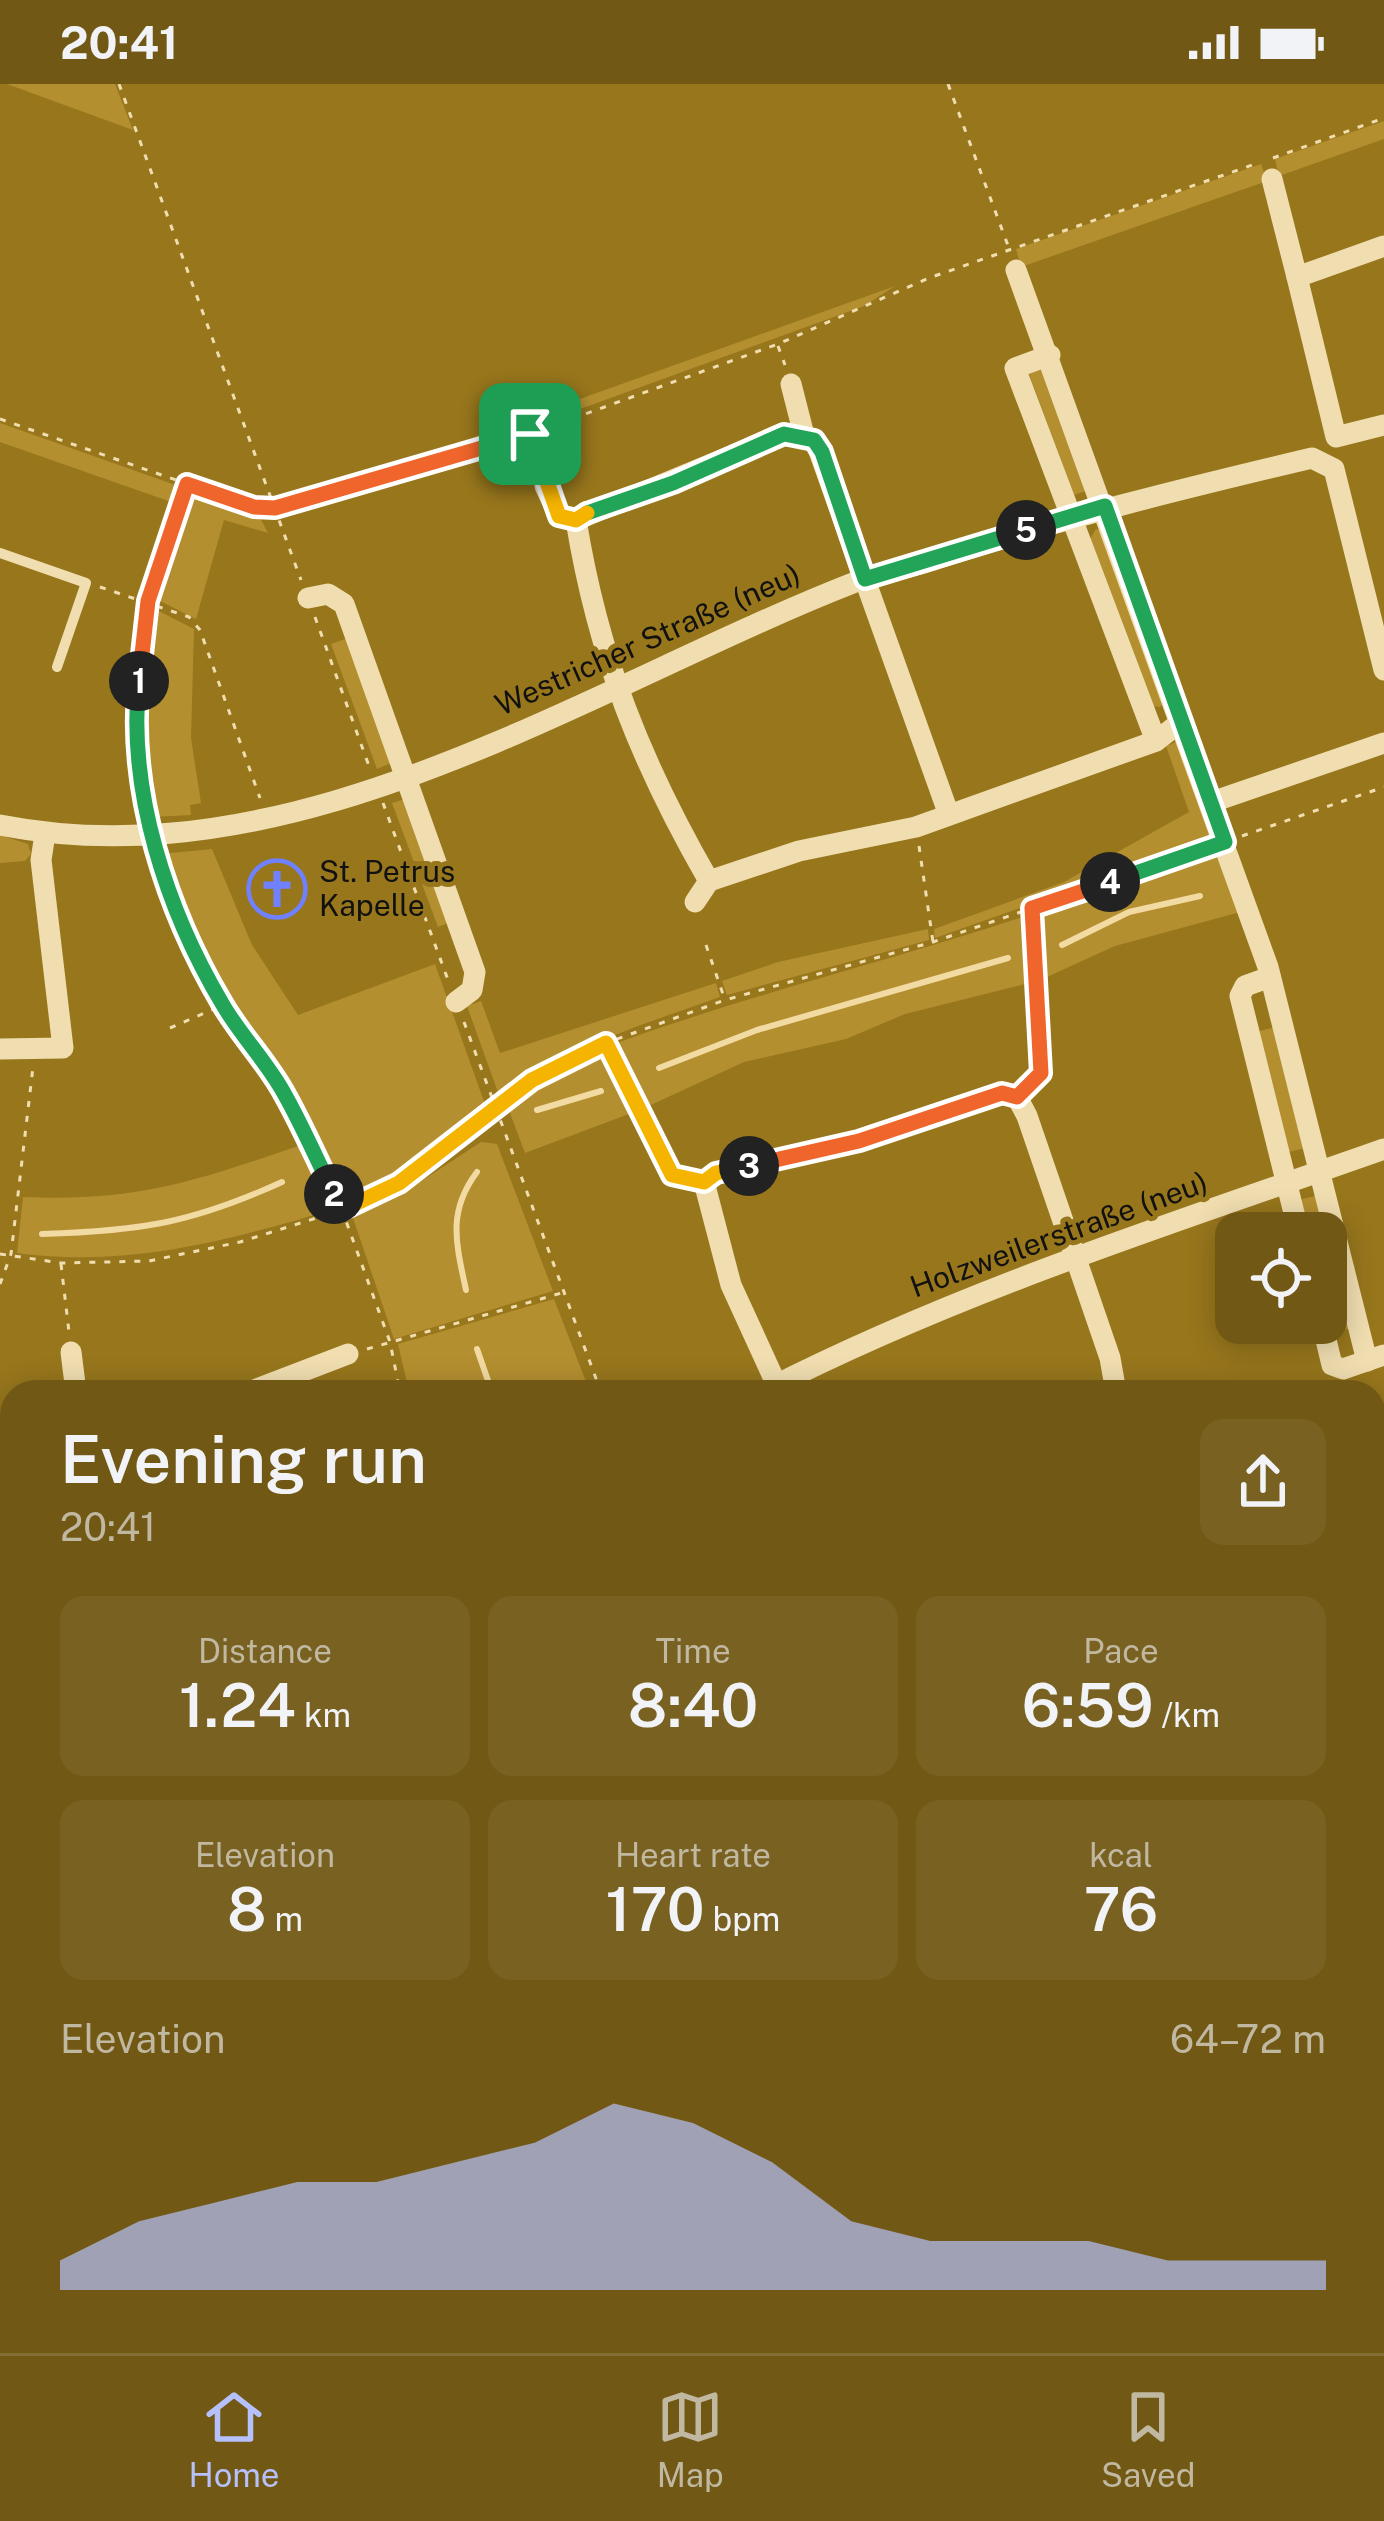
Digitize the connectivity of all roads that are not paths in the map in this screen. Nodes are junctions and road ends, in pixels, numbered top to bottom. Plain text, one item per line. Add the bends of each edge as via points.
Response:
1 (1272, 179) dead end
2 (1384, 246) edge
3 (1013, 260) road end
4 (1297, 277) junction
5 (1050, 355) junction
6 (791, 384) dead end
7 (1384, 425) edge
8 (804, 435) junction
9 (1336, 437) junction
10 (1325, 461) junction
11 (545, 486) road end
12 (1105, 506) junction
13 (1071, 516) junction
14 (576, 520) junction
15 (0, 553) edge
16 (865, 579) junction
17 (308, 598) road end
18 (1382, 655) edge
19 (57, 667) dead end
20 (617, 689) junction
21 (1182, 722) junction
22 (1156, 741) junction
23 (1384, 743) edge
24 (409, 775) junction
25 (1212, 802) junction
26 (949, 815) junction
27 (0, 825) edge
28 (45, 834) junction
29 (709, 881) junction
30 (695, 902) dead end
31 (1269, 972) junction
32 (456, 1002) road end
33 (0, 1049) edge
34 (1384, 1149) edge
35 (1319, 1172) junction
36 (1286, 1184) junction
37 (1293, 1212) edge
38 (1072, 1258) junction
39 (1327, 1344) edge
40 (71, 1352) road end
41 (348, 1354) road end
42 (1376, 1358) edge
43 (74, 1380) edge
44 (280, 1380) edge
45 (769, 1380) edge
46 (793, 1380) edge
47 (1114, 1380) edge

1 - 4 street
2 - 4 street
3 - 5 street
4 - 9 street
5 - 12 street
5 - 13 street via 1015,368
6 - 8 street
7 - 9 street
8 - 14 street via 784,434
8 - 16 street via 822,452
9 - 10 street
10 - 12 street, Westricher Straße (neu)
10 - 18 street via 1334,469
11 - 14 street via 559,516
12 - 13 street, Westricher Straße (neu)
12 - 21 street
13 - 16 street, Westricher Straße (neu)
13 - 22 street
14 - 20 street via 588,595
15 - 19 lane via 86,583
16 - 20 street, Westricher Straße (neu)
16 - 26 street
17 - 24 street via 328,594 344,604
20 - 24 street, Westricher Straße (neu)
20 - 29 street via 654,786
21 - 22 street
21 - 25 street
22 - 26 street
23 - 25 street
24 - 28 street, Westricher Straße (neu) via 267,818
24 - 32 street via 476,972 472,990
25 - 31 street
26 - 29 street via 799,850
27 - 28 street, Westricher Straße (neu)
28 - 33 street via 41,860 64,1048
29 - 30 street
31 - 35 street
31 - 36 street via 1240,996
34 - 35 street, Holzweilerstraße (neu)
35 - 36 street, Holzweilerstraße (neu)
35 - 42 street
36 - 37 street
36 - 38 street, Holzweilerstraße (neu)
38 - 45 street via 1017,1097 1002,1093 859,1141 716,1173 704,1182 731,1285
38 - 46 street, Holzweilerstraße (neu) via 915,1320
38 - 47 street
39 - 42 street via 1332,1365 1343,1370
40 - 43 street
41 - 44 street

